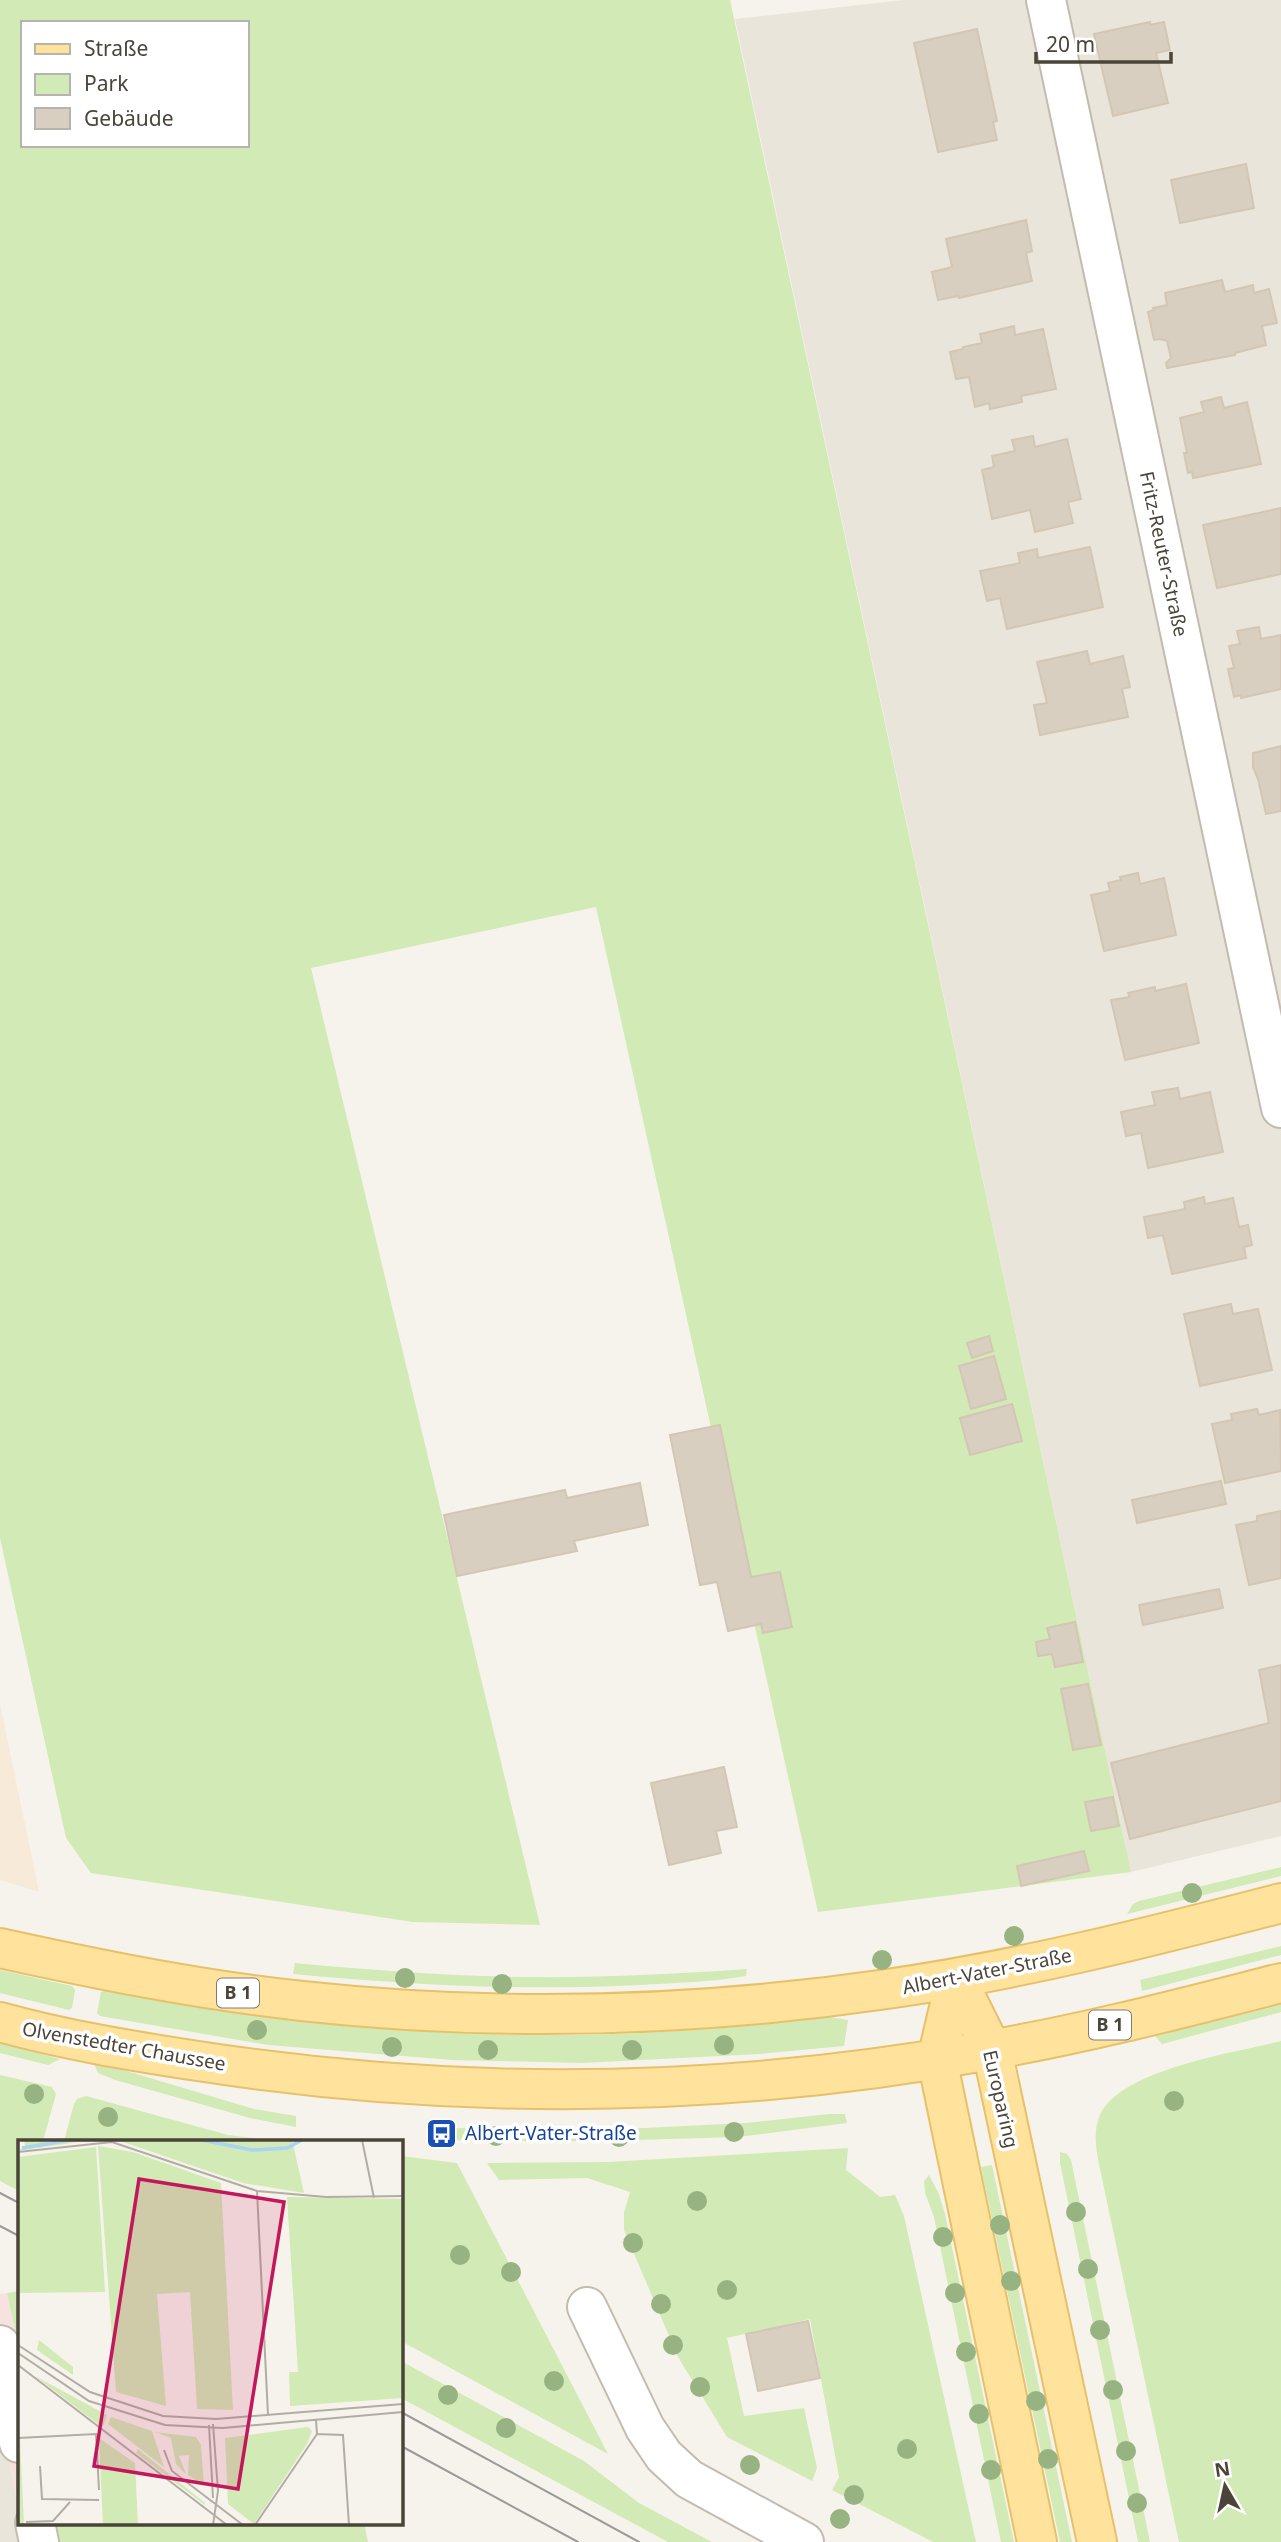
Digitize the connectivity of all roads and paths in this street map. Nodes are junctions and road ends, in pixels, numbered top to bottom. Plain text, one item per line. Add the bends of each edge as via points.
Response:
1 (1046, 0) edge
2 (1281, 1108) edge
3 (1281, 1903) edge
4 (0, 1948) edge
5 (956, 1979) junction
6 (1281, 1983) edge
7 (0, 2022) edge
8 (992, 2050) junction
9 (937, 2059) junction
10 (587, 2307) dead end
11 (0, 2345) edge
12 (18, 2438) edge
13 (35, 2524) edge
14 (39, 2542) edge
15 (804, 2542) edge
16 (1037, 2542) edge
17 (1097, 2542) edge

1 - 2 street, Fritz-Reuter-Straße
3 - 5 main road, Albert-Vater-Straße / B 1 via 1114,1947
4 - 5 main road, Albert-Vater-Straße / B 1 via 207,1989 367,2007 479,2012 697,2009
5 - 8 main road, Europaring
5 - 9 main road
6 - 8 main road, B 1
7 - 9 main road, Olvenstedter Chaussee / B 1 via 247,2069 452,2088 622,2089 767,2081
8 - 9 main road, B 1
8 - 17 main road, Europaring
9 - 16 main road
10 - 15 street via 645,2428 670,2463 689,2479
11 - 12 street
13 - 14 street

